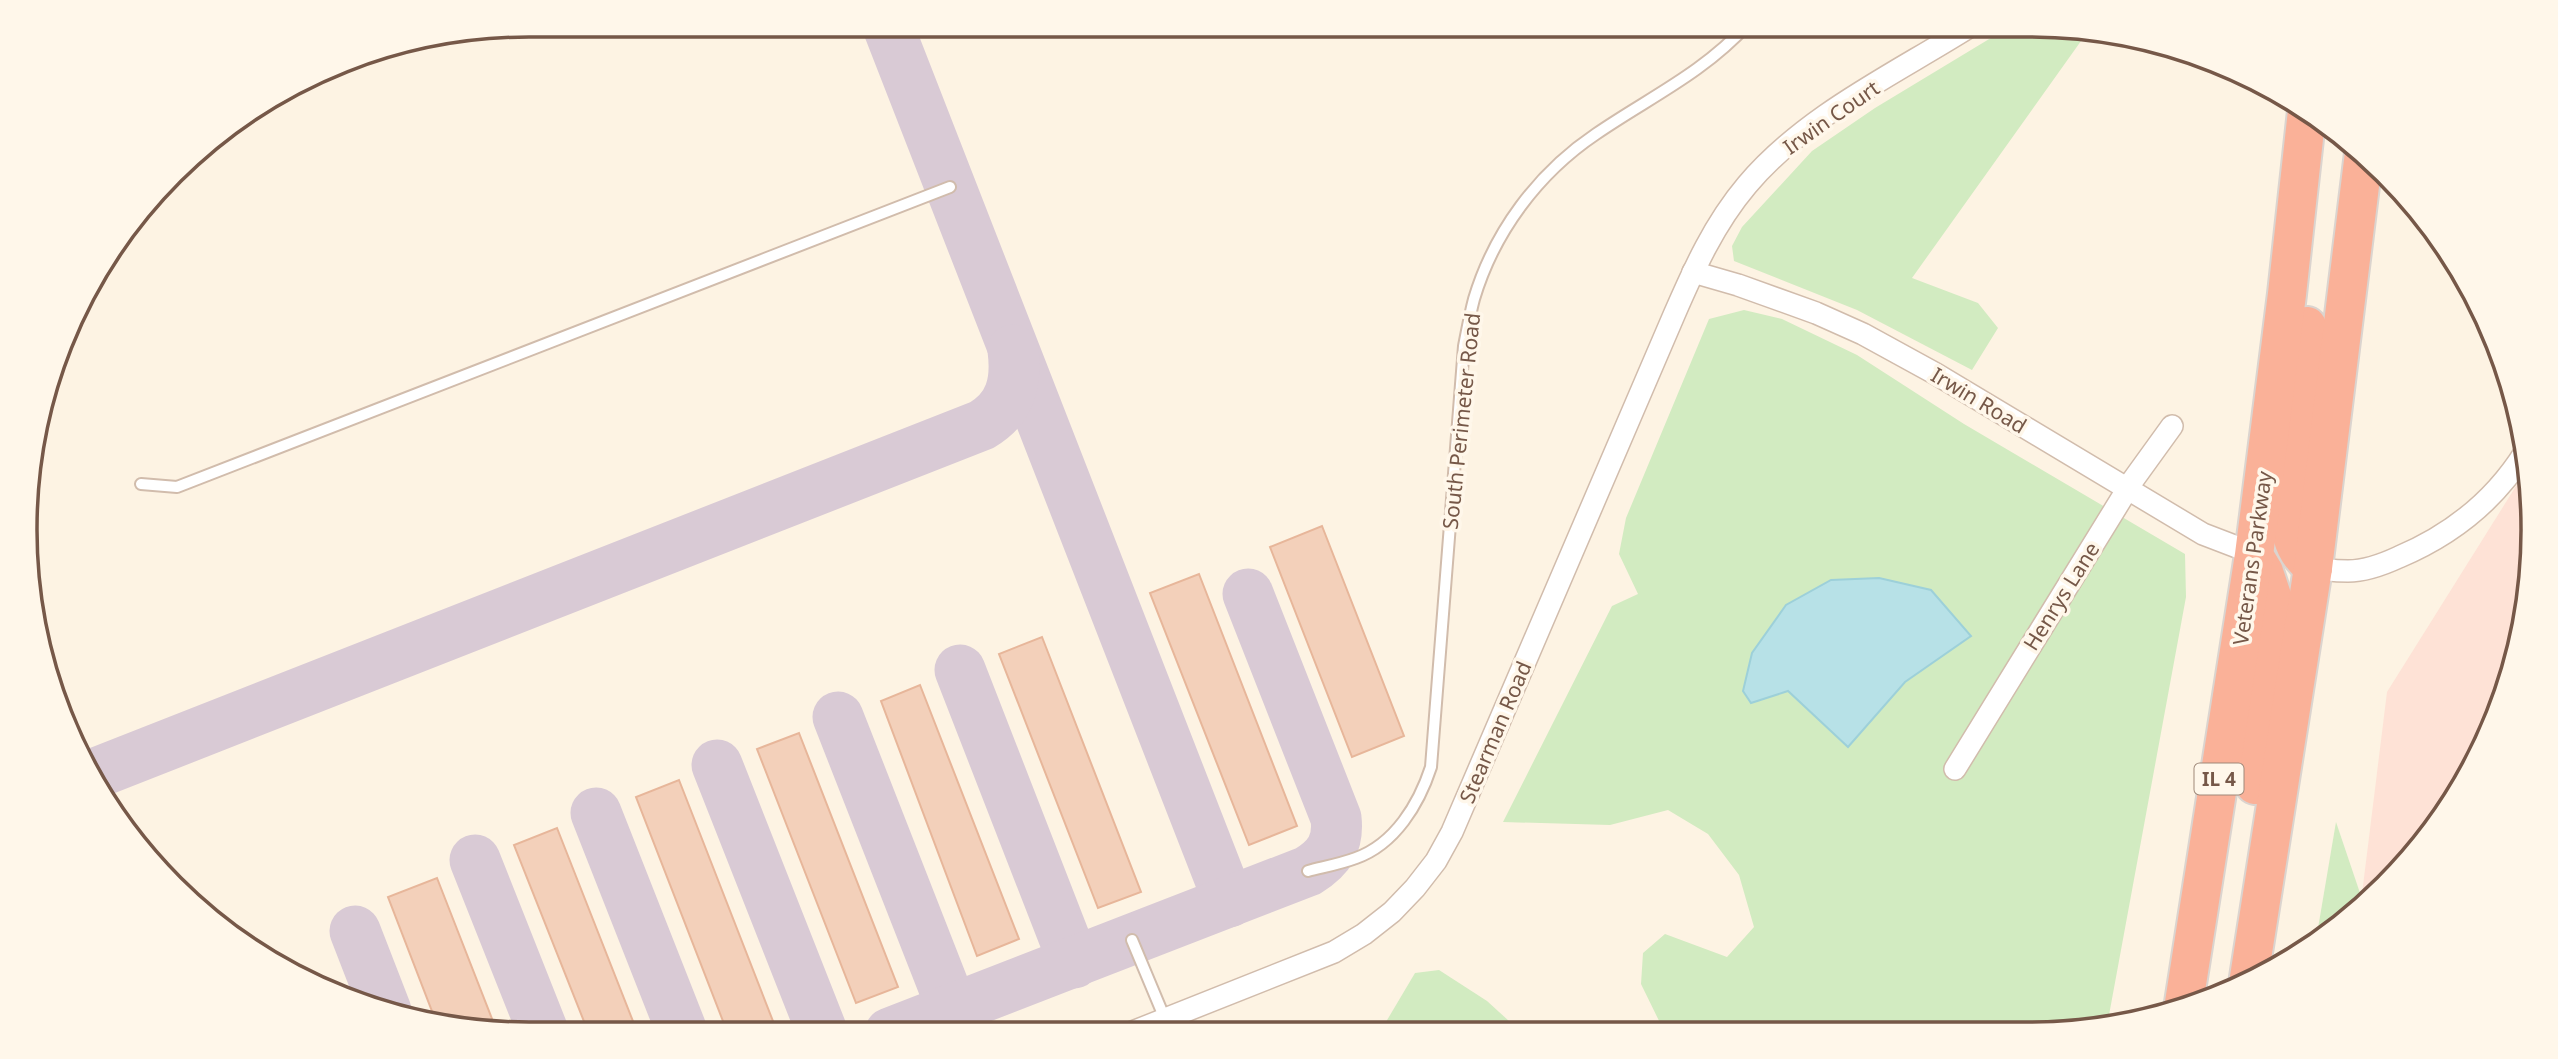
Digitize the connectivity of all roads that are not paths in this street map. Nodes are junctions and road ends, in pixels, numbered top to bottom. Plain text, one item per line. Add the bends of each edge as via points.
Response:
1 (1734, 37) edge
2 (1953, 37) edge
3 (2306, 123) edge
4 (2317, 131) edge
5 (2362, 168) edge
6 (2371, 175) edge
7 (950, 187) dead end
8 (2359, 202) junction
9 (1693, 272) junction
10 (2172, 426) dead end
11 (2517, 463) edge
12 (141, 484) dead end
13 (2127, 490) junction
14 (2253, 555) junction
15 (2313, 568) junction
16 (1955, 769) dead end
17 (1307, 871) dead end
18 (1132, 940) dead end
19 (2250, 969) edge
20 (2233, 977) edge
21 (2184, 997) edge
22 (1165, 1019) junction
23 (1158, 1022) edge

1 - 17 lane, South Perimeter Road via 1706,64 1566,157 1520,207 1486,265 1464,346 1431,767 1416,805 1376,846 1358,857
2 - 9 street, Irwin Court via 1844,104 1774,158 1727,212
3 - 14 highway, Veterans Parkway / IL 4
4 - 15 highway via 2291,531 2299,554
5 - 8 highway
6 - 8 highway
7 - 12 lane via 177,487
8 - 15 highway
9 - 13 street, Irwin Road via 1816,313 1863,334
9 - 22 street, Stearman Road via 1436,861 1392,912 1334,952
10 - 13 street, Henrys Lane
11 - 15 street, Irwin Road via 2493,494 2439,538 2372,567 2349,571
13 - 14 street, Irwin Road via 2203,534
13 - 16 street, Henrys Lane
14 - 15 street, Irwin Road
14 - 20 highway via 2272,596 2272,617
14 - 21 highway, Veterans Parkway / IL 4
15 - 19 highway
18 - 22 lane
22 - 23 street, Stearman Road

